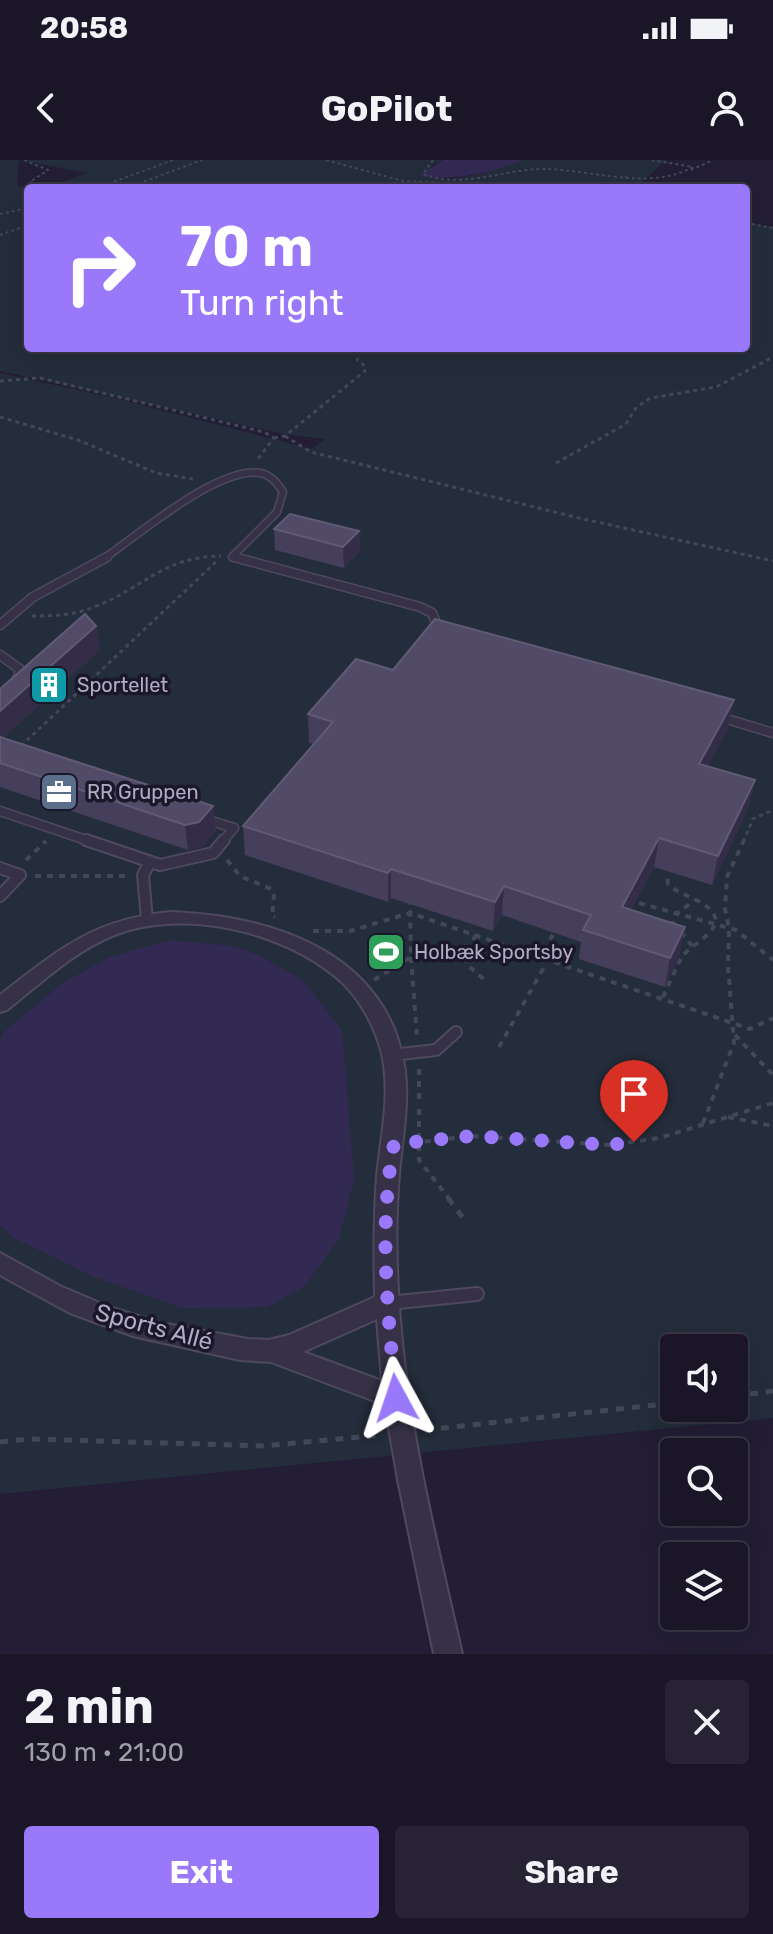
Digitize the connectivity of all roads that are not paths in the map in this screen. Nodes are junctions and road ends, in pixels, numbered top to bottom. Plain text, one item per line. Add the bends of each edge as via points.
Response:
1 (0, 625) edge
2 (448, 640) edge
3 (0, 655) edge
4 (0, 698) edge
5 (715, 715) edge
6 (773, 733) edge
7 (0, 811) edge
8 (189, 814) edge
9 (149, 864) junction
10 (0, 868) edge
11 (0, 896) edge
12 (147, 920) junction
13 (0, 1005) edge
14 (456, 1032) dead end
15 (391, 1055) junction
16 (0, 1263) edge
17 (477, 1294) dead end
18 (387, 1303) junction
19 (272, 1351) junction
20 (396, 1398) junction
21 (448, 1654) edge

1 - 2 lane via 33,597 99,562 147,525 231,475 252,472 269,476 283,492 277,512 232,557 420,607 437,620 433,636
3 - 4 lane via 21,670
5 - 6 lane
7 - 9 lane
8 - 9 lane via 234,828 213,853
9 - 12 lane via 143,875
10 - 11 lane via 17,874
12 - 13 street via 90,940
12 - 15 street via 179,917 257,931 329,962 357,987 378,1017
14 - 15 lane via 443,1048
15 - 18 street via 396,1116 386,1214
16 - 19 street, Sports Allé via 43,1291 112,1320 177,1339
17 - 18 lane
18 - 19 street, Sports Allé
18 - 20 street
19 - 20 street, Sports Allé
20 - 21 street

